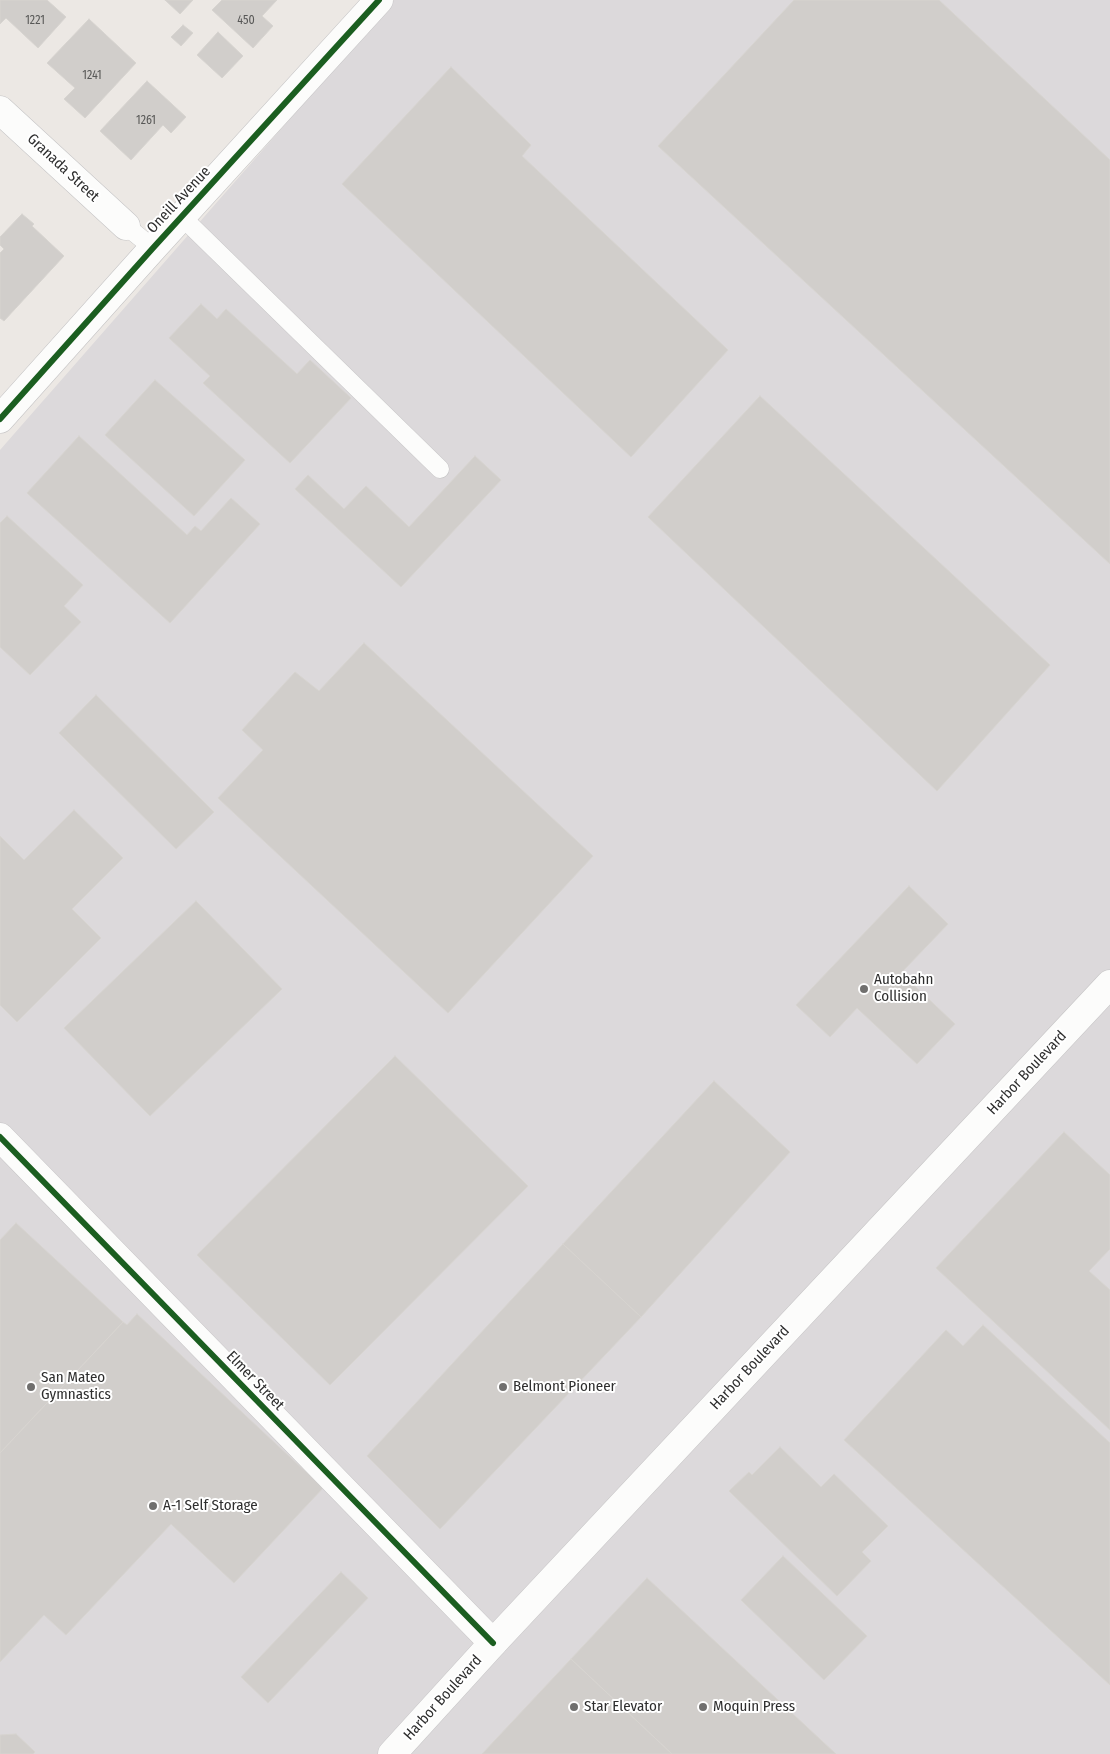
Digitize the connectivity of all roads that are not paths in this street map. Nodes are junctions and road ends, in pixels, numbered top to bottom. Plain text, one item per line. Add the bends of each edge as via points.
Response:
1 (378, 0) edge
2 (0, 110) edge
3 (182, 217) junction
4 (126, 226) joint
5 (153, 248) junction
6 (0, 419) edge
7 (440, 469) dead end
8 (1110, 984) edge
9 (0, 1137) edge
10 (493, 1643) junction
11 (392, 1754) edge

1 - 3 street, Oneill Avenue
2 - 4 street, Granada Street
3 - 5 street, Oneill Avenue
3 - 7 lane
4 - 5 lane
5 - 6 street, Oneill Avenue
8 - 10 street, Harbor Boulevard
9 - 10 street, Elmer Street
10 - 11 street, Harbor Boulevard

